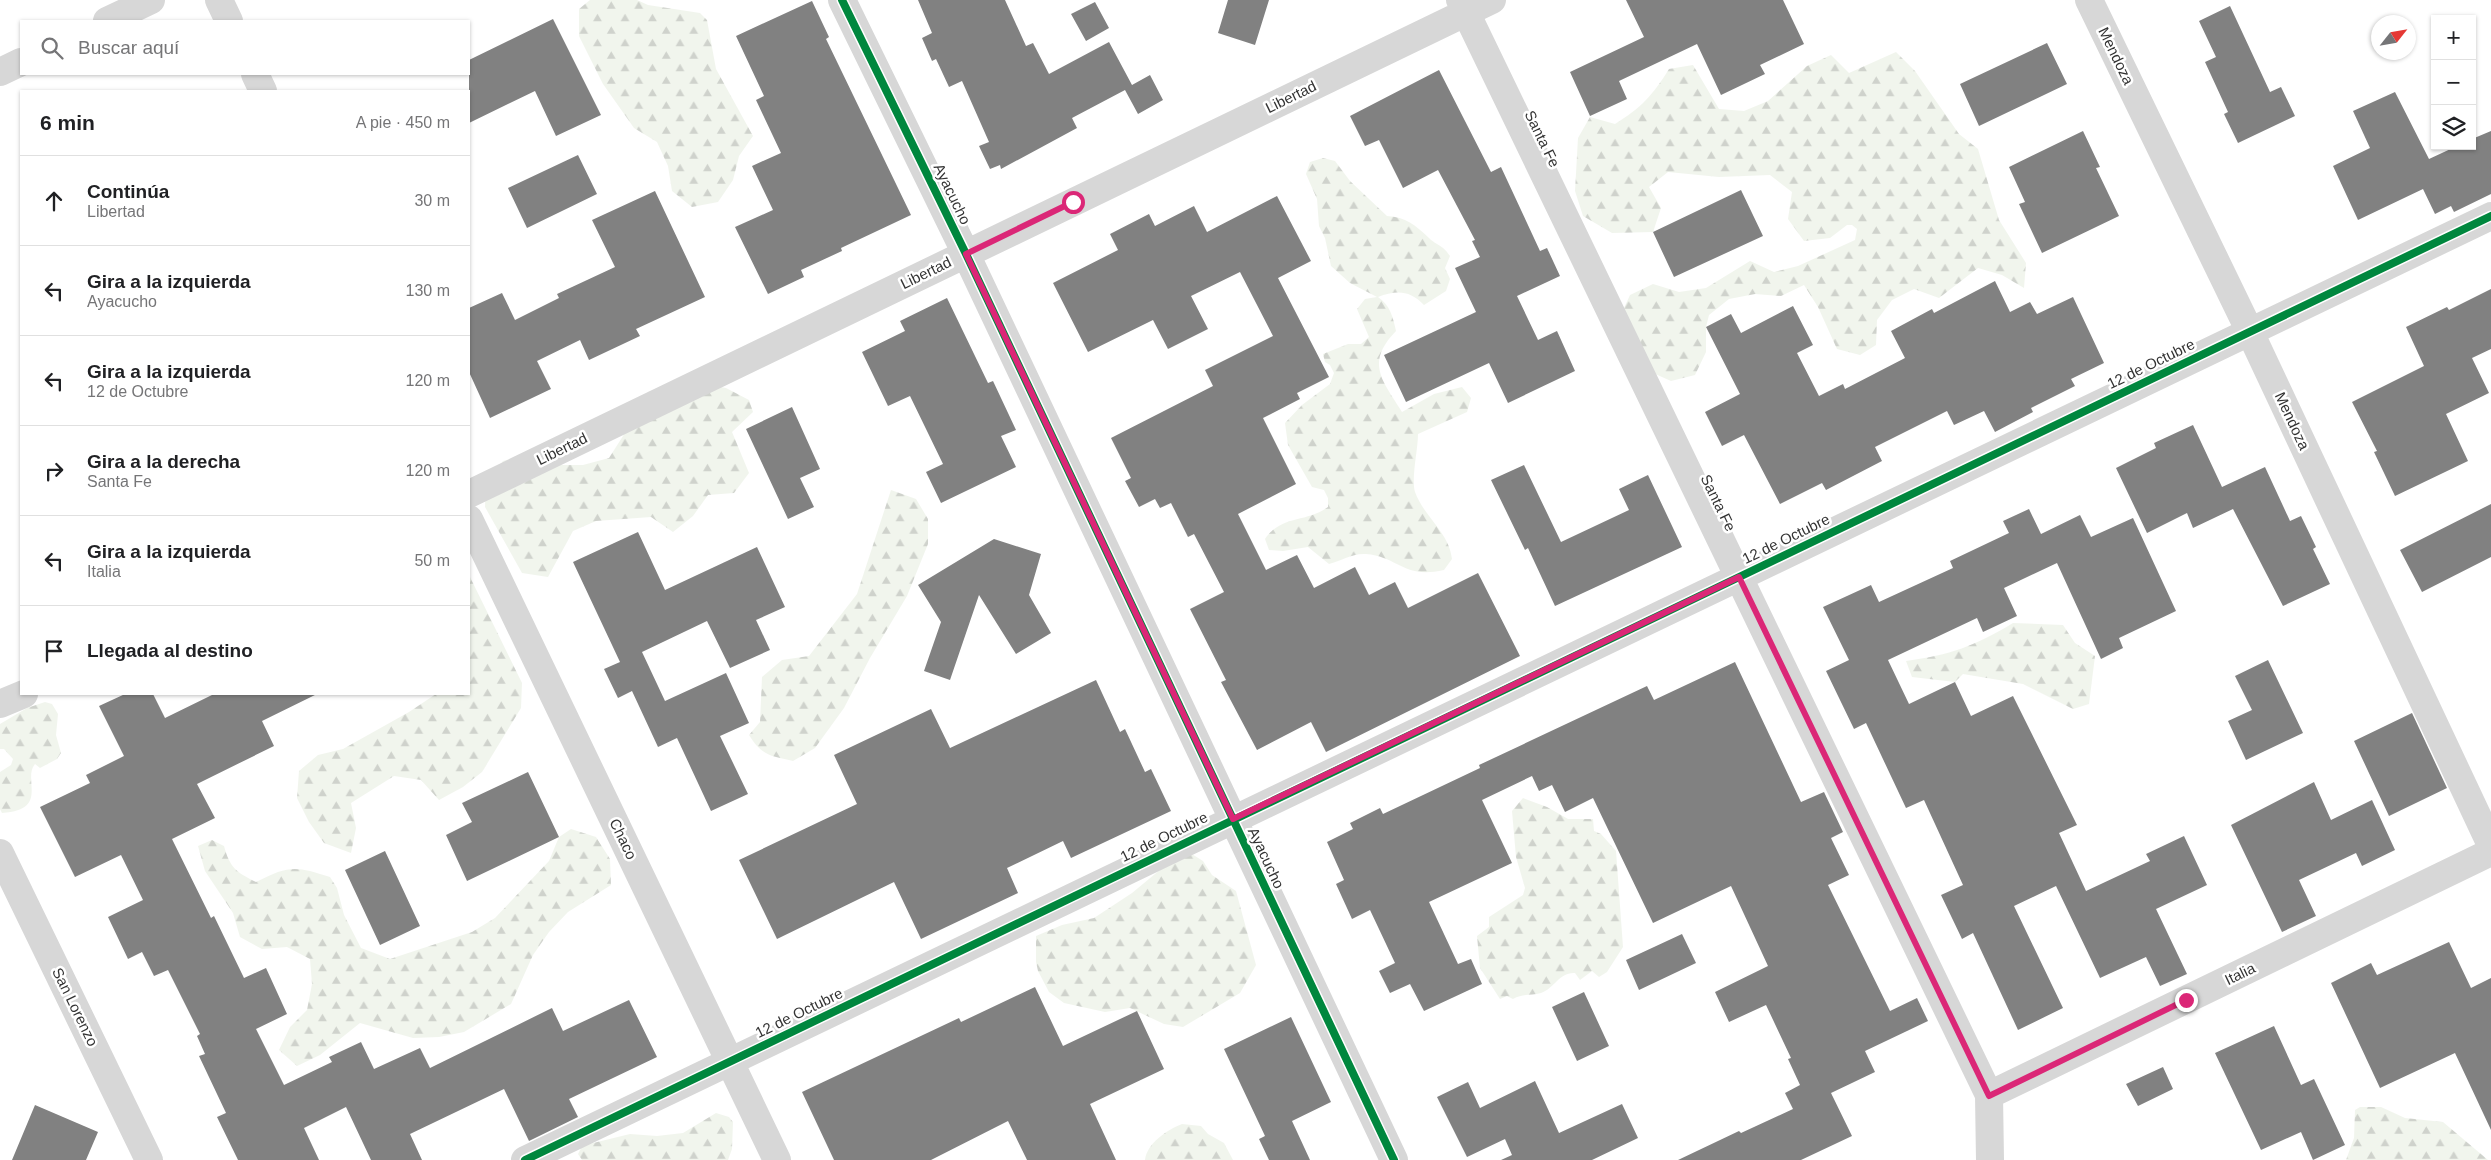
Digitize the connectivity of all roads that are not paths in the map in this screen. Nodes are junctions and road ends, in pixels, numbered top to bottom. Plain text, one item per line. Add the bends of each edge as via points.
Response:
1 (151, 0) edge
2 (219, 0) edge
3 (842, 0) edge
4 (1492, 0) edge
5 (2089, 0) edge
6 (1463, 6) edge
7 (108, 20) edge
8 (229, 20) edge
9 (20, 62) edge
10 (0, 72) edge
11 (255, 75) edge
12 (263, 90) edge
13 (2491, 216) edge
14 (966, 254) junction
15 (2250, 332) junction
16 (470, 494) edge
17 (470, 521) edge
18 (1739, 577) junction
19 (22, 695) edge
20 (0, 704) edge
21 (1233, 819) junction
22 (2491, 844) edge
23 (2491, 852) edge
24 (0, 853) edge
25 (730, 1062) junction
26 (1989, 1096) junction
27 (150, 1160) edge
28 (525, 1160) edge
29 (777, 1160) edge
30 (1394, 1160) edge
31 (1990, 1160) edge

1 - 7 street
2 - 8 street
3 - 14 street, Ayacucho
4 - 6 street, Libertad
5 - 15 street, Mendoza
6 - 14 street, Libertad
6 - 18 street, Santa Fe
9 - 10 street
11 - 12 street
13 - 15 street, 12 de Octubre
14 - 16 street, Libertad
14 - 21 street, Ayacucho
15 - 18 street, 12 de Octubre
15 - 22 street, Mendoza
17 - 25 street, Chaco
18 - 21 street, 12 de Octubre
18 - 26 street, Santa Fe
19 - 20 street
21 - 25 street, 12 de Octubre
21 - 30 street, Ayacucho
23 - 26 street, Italia
24 - 27 street, San Lorenzo
25 - 28 street, 12 de Octubre
25 - 29 street, Chaco
26 - 31 street, Santa Fe

